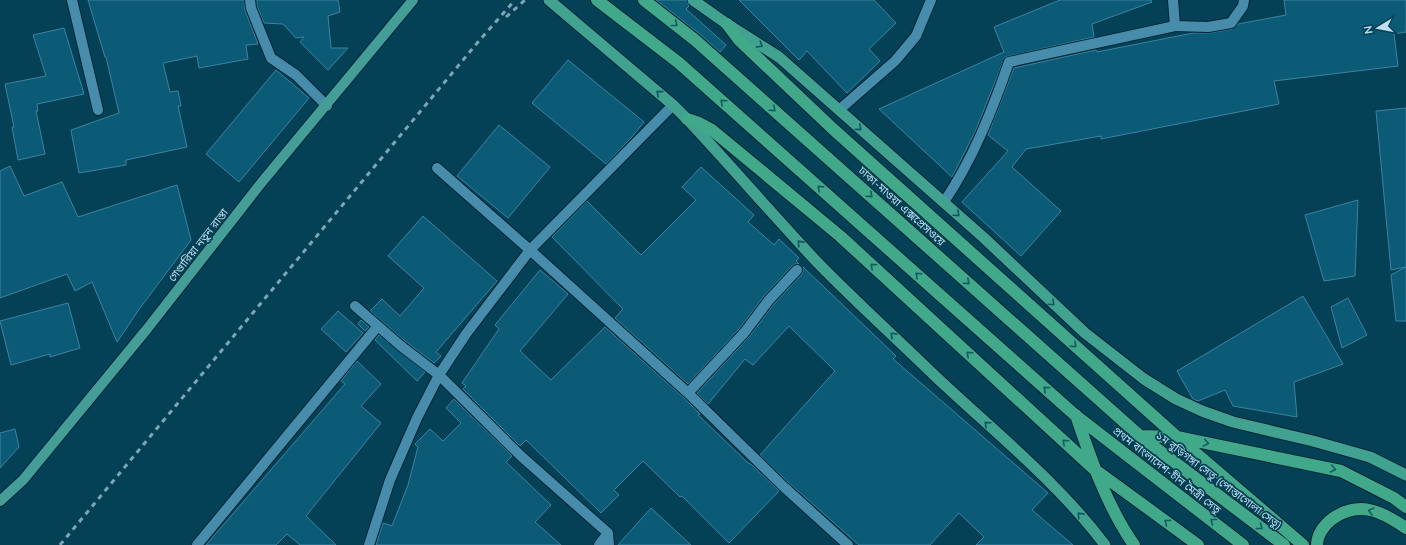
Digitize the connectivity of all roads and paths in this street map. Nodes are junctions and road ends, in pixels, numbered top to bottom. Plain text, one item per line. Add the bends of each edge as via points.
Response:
1 (72, 0) edge
2 (250, 0) edge
3 (413, 0) edge
4 (549, 0) edge
5 (597, 0) edge
6 (644, 0) edge
7 (693, 0) edge
8 (931, 0) edge
9 (1173, 0) edge
10 (1244, 0) edge
11 (727, 24) junction
12 (1175, 26) junction
13 (673, 105) junction
14 (327, 106) junction
15 (98, 110) dead end
16 (839, 110) junction
17 (688, 119) junction
18 (437, 168) dead end
19 (944, 202) junction
20 (530, 250) junction
21 (797, 270) dead end
22 (355, 306) dead end
23 (377, 327) junction
24 (439, 375) junction
25 (688, 393) junction
26 (1075, 415) junction
27 (1140, 436) junction
28 (1177, 437) junction
29 (1094, 469) junction
30 (1406, 475) edge
31 (0, 502) edge
32 (1406, 507) edge
33 (1406, 528) edge
34 (608, 533) junction
35 (197, 545) edge
36 (369, 545) edge
37 (599, 545) edge
38 (609, 545) edge
39 (848, 545) edge
40 (1105, 545) edge
41 (1134, 545) edge
42 (1198, 545) edge
43 (1243, 545) edge
44 (1284, 545) edge
45 (1302, 545) edge
46 (1317, 545) edge

1 - 15 street
2 - 14 street via 271,58 296,76
3 - 14 main road, গেণ্ডারিয়া নতুন রাস্তা
13 -> 4 highway
26 -> 5 highway via 679,63
6 -> 27 highway, ঢাকা-মাওয়া এক্সপ্রেসওয়ে via 695,40
7 - 11 highway
8 - 16 street via 916,36 895,61
9 - 12 street
10 - 12 street via 1244,6 1232,23 1208,27
11 -> 16 highway via 779,57
11 -> 28 highway via 739,40 833,129
12 - 19 street via 1009,62 988,119 958,181
13 - 17 highway
13 - 20 street
14 - 31 main road, গেণ্ডারিয়া নতুন রাস্তা via 262,182 138,341 24,480
16 -> 19 highway
29 -> 17 highway via 840,236 712,130
40 -> 17 highway via 1031,463 957,397 817,262
18 - 20 street
19 -> 30 highway via 1085,334 1144,379 1176,399 1233,422 1313,440 1370,457
20 - 24 street via 466,334
20 - 25 street
21 - 25 street via 744,333
22 - 23 street
23 - 24 street
23 - 35 street
24 - 34 street via 522,457
24 - 36 street via 390,480
25 - 39 street via 784,487
26 - 29 highway
43 -> 26 highway, প্রথম বাংলাদেশ-চীন মৈত্রী সেতু
27 - 28 highway
27 -> 44 highway, ১ম বুড়িগঙ্গা সেতু (পোস্তাগোলা সেতু)
28 -> 32 highway via 1340,471 1388,494
28 - 45 highway
29 - 41 highway
42 -> 29 highway
33 -> 46 highway via 1377,512 1362,508 1352,509 1337,515 1322,528
34 - 37 street
34 - 38 street

